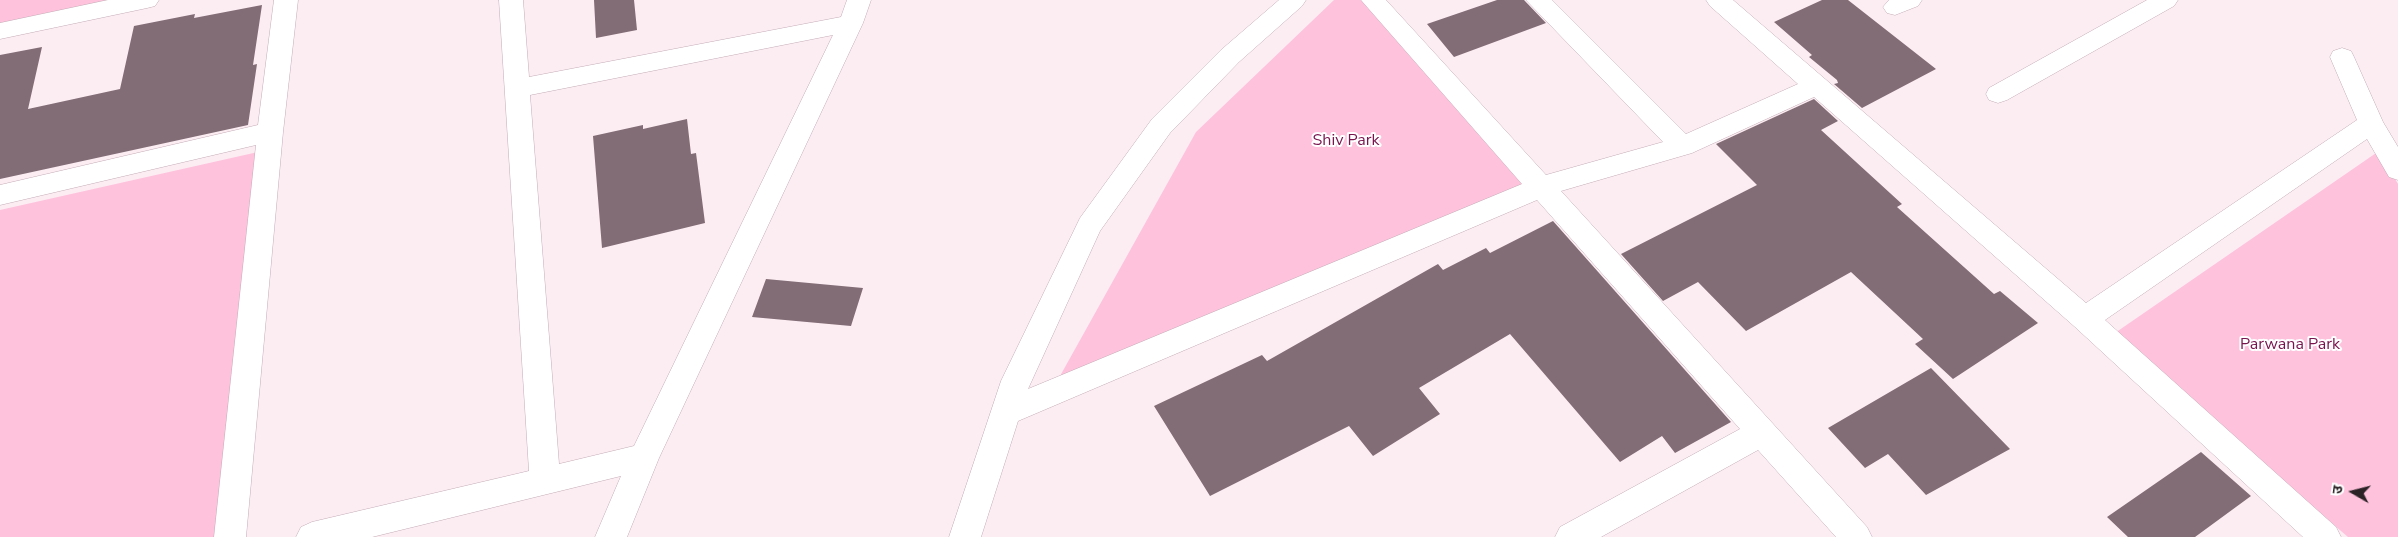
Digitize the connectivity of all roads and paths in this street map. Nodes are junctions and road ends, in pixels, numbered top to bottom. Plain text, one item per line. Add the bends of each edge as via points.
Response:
1 (147, 0) edge
2 (286, 0) edge
3 (511, 0) edge
4 (1294, 0) edge
5 (1374, 0) edge
6 (1538, 0) edge
7 (1718, 0) edge
8 (2166, 0) edge
9 (855, 12) edge
10 (0, 31) edge
11 (2342, 57) dead end
12 (1816, 86) junction
13 (518, 88) junction
14 (1998, 94) dead end
15 (2371, 123) junction
16 (270, 132) junction
17 (1683, 146) junction
18 (2398, 170) edge
19 (1543, 186) junction
20 (0, 195) edge
21 (2085, 319) junction
22 (1004, 413) junction
23 (1762, 433) junction
24 (644, 457) junction
25 (545, 482) junction
26 (230, 537) edge
27 (312, 537) edge
28 (611, 537) edge
29 (965, 537) edge
30 (1571, 537) edge
31 (1856, 537) edge
32 (2325, 537) edge

1 - 10 street
2 - 16 street
3 - 13 street
4 - 22 street via 1230,56 1161,126 1121,178 1089,225
5 - 19 street
6 - 17 street
7 - 12 street
8 - 14 street
9 - 13 street
9 - 24 street
11 - 15 street
12 - 17 street
12 - 21 street
13 - 25 street
15 - 18 street
15 - 21 street
16 - 20 street
16 - 26 street
17 - 19 street
19 - 22 street
19 - 23 street
21 - 32 street
22 - 29 street
23 - 30 street
23 - 31 street
24 - 25 street
24 - 28 street
25 - 27 street

